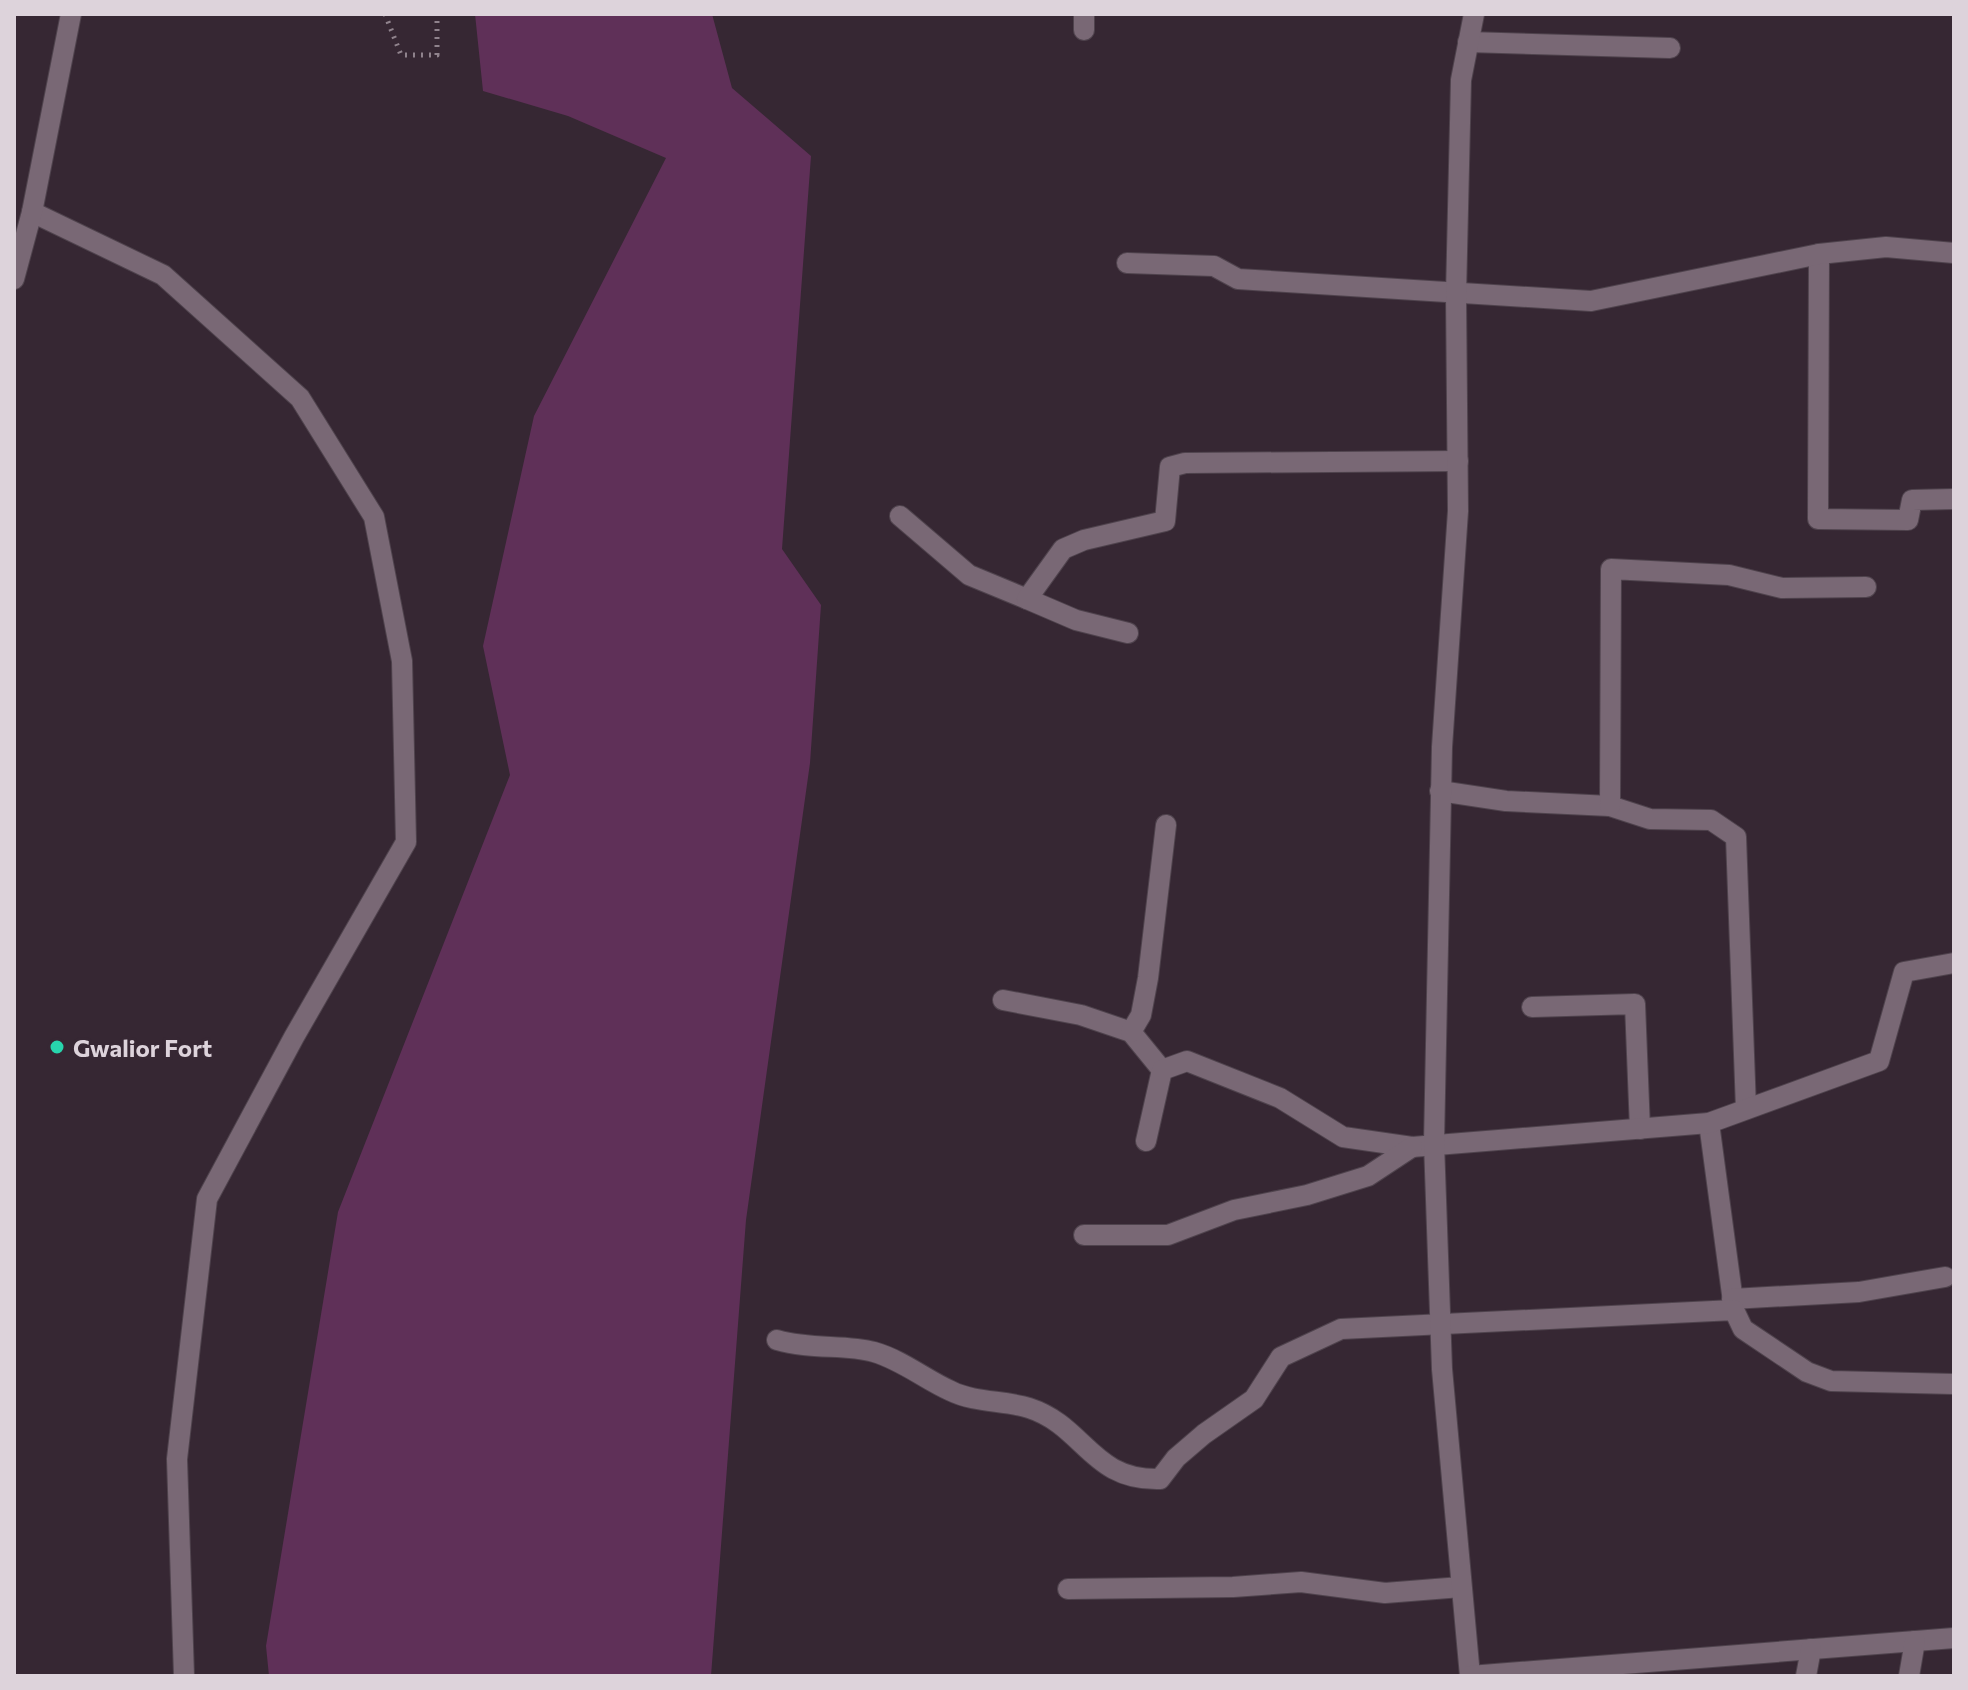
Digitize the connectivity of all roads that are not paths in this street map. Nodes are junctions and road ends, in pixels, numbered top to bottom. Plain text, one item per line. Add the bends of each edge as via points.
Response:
1 (71, 14) edge
2 (1474, 14) edge
3 (1468, 42) junction
4 (1670, 48) dead end
5 (32, 212) junction
6 (1954, 253) edge
7 (1819, 254) junction
8 (1127, 263) dead end
9 (14, 279) edge
10 (1456, 295) junction
11 (1458, 461) junction
12 (1954, 499) edge
13 (900, 516) dead end
14 (1866, 587) dead end
15 (1027, 599) junction
16 (1128, 633) dead end
17 (1440, 791) junction
18 (1610, 806) junction
19 (1166, 825) dead end
20 (1954, 963) edge
21 (1003, 1000) dead end
22 (1532, 1007) dead end
23 (1131, 1032) junction
24 (1162, 1070) junction
25 (1746, 1109) junction
26 (1709, 1123) junction
27 (1640, 1129) junction
28 (1146, 1141) dead end
29 (1434, 1143) junction
30 (1412, 1147) junction
31 (1084, 1235) dead end
32 (1945, 1277) dead end
33 (1733, 1304) junction
34 (1441, 1322) junction
35 (777, 1340) dead end
36 (1954, 1384) edge
37 (1461, 1587) junction
38 (1068, 1589) dead end
39 (1954, 1638) edge
40 (1915, 1641) junction
41 (1811, 1649) junction
42 (1703, 1666) edge
43 (184, 1676) edge
44 (1470, 1676) edge
45 (1806, 1676) edge
46 (1909, 1676) edge

1 - 5 street
2 - 3 street
3 - 4 street
3 - 10 street via 1461,80
5 - 9 street
5 - 43 street via 163,275 300,398 374,517 402,661 406,842 207,1199 177,1459
6 - 7 street via 1886,247
7 - 10 street via 1591,301
7 - 12 street via 1818,519 1908,520 1912,500
8 - 10 street via 1214,266 1238,279
10 - 11 street
11 - 15 street via 1170,467 1165,521 1063,549
11 - 17 street
13 - 15 street via 969,575
14 - 18 street via 1782,588 1729,575 1611,569
15 - 16 street via 1076,620
17 - 18 street via 1506,801
17 - 29 street
18 - 25 street via 1650,819 1711,820 1736,837
19 - 23 street via 1148,978 1141,1015
20 - 25 street via 1904,972 1879,1061
21 - 23 street via 1081,1015
22 - 27 street via 1635,1004
23 - 24 street
24 - 28 street
24 - 30 street via 1187,1061 1280,1098 1343,1137
25 - 26 street
26 - 27 street
26 - 33 street
27 - 29 street
29 - 30 street
29 - 34 street
30 - 31 street via 1368,1176 1234,1210 1168,1235
32 - 33 street via 1859,1292
33 - 34 street
33 - 36 street via 1743,1329 1807,1372 1831,1381
34 - 35 street via 1341,1329 1281,1357 1254,1399 1195,1442 1160,1479 1135,1480 1108,1468 1066,1430 1030,1408 953,1393 874,1352 805,1348
34 - 37 street
37 - 38 street via 1385,1593 1301,1582
37 - 44 street
39 - 40 street
40 - 41 street
40 - 46 street
41 - 42 street
41 - 45 street
42 - 44 street

